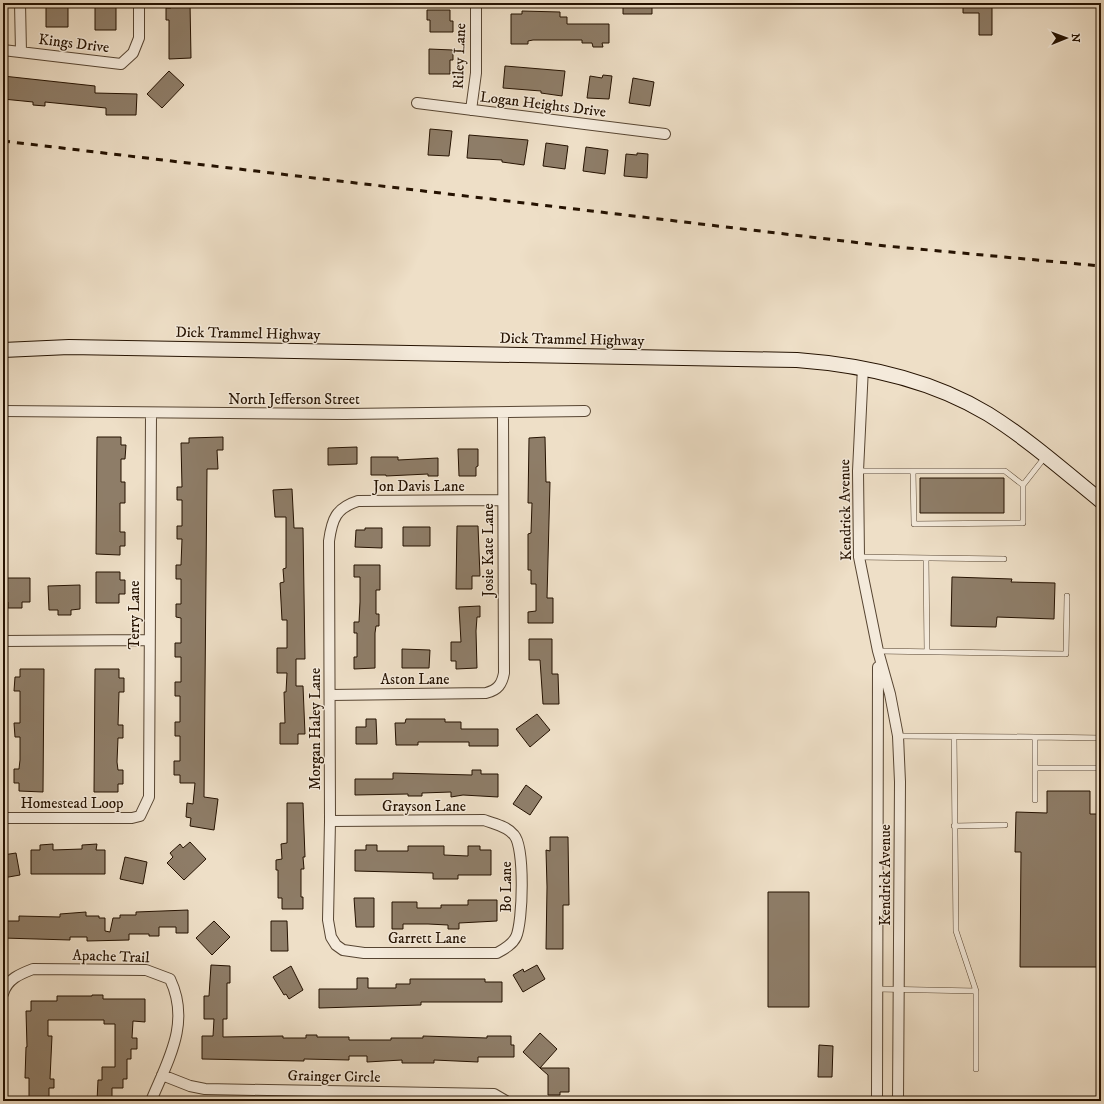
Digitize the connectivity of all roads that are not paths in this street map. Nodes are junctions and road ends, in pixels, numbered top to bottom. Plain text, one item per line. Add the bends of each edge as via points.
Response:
1 (20, 3) edge
2 (139, 3) edge
3 (476, 3) edge
4 (3, 50) edge
5 (21, 52) junction
6 (417, 103) dead end
7 (471, 110) junction
8 (665, 134) dead end
9 (3, 350) edge
10 (863, 367) junction
11 (3, 411) edge
12 (585, 411) dead end
13 (503, 413) junction
14 (151, 414) junction
15 (1045, 456) junction
16 (858, 471) junction
17 (914, 471) junction
18 (1023, 485) junction
19 (502, 500) junction
20 (1101, 501) edge
21 (338, 512) joint
22 (859, 557) junction
23 (926, 558) junction
24 (1004, 559) dead end
25 (1067, 596) dead end
26 (149, 640) junction
27 (3, 641) edge
28 (878, 651) junction
29 (927, 652) junction
30 (498, 687) joint
31 (330, 694) junction
32 (898, 736) junction
33 (954, 737) junction
34 (1035, 738) junction
35 (1101, 738) edge
36 (1035, 768) junction
37 (1101, 768) edge
38 (1035, 800) dead end
39 (140, 816) joint
40 (3, 818) edge
41 (330, 821) junction
42 (1005, 825) dead end
43 (954, 826) junction
44 (515, 835) joint
45 (515, 939) joint
46 (336, 945) joint
47 (878, 989) junction
48 (3, 990) edge
49 (899, 990) junction
50 (976, 991) junction
51 (976, 1070) dead end
52 (162, 1075) junction
53 (151, 1101) edge
54 (506, 1101) edge
55 (877, 1101) edge
56 (898, 1101) edge

1 - 5 street
2 - 5 street, Kings Drive via 139,38 133,53 121,64
3 - 7 street, Riley Lane via 476,72
4 - 5 street, Kings Drive
6 - 7 street, Logan Heights Drive
7 - 8 street, Logan Heights Drive
9 - 10 main road, Dick Trammel Highway via 69,347 797,360
10 - 15 main road, Dick Trammel Highway via 913,380 951,395 987,414
10 - 16 street, Kendrick Avenue
11 - 14 street, North Jefferson Street
12 - 13 street, North Jefferson Street
13 - 14 street, North Jefferson Street
13 - 19 street, Josie Kate Lane
14 - 26 street, Terry Lane
15 - 18 lane
15 - 20 main road, Dick Trammel Highway
16 - 17 lane
16 - 22 street, Kendrick Avenue
17 - 18 lane via 1005,471
17 - 18 lane via 914,524 1023,524
19 - 21 street, Jon Davis Lane via 358,501
19 - 30 street, Josie Kate Lane via 504,673
21 - 31 street, Morgan Haley Lane via 331,525 329,541
22 - 23 lane
22 - 28 street, Kendrick Avenue
23 - 24 lane
23 - 29 lane
25 - 29 lane via 1066,654
26 - 27 street
26 - 39 street, Terry Lane via 149,797
28 - 29 lane
28 - 32 street, Kendrick Avenue
28 - 47 street, Kendrick Avenue
30 - 31 street, Aston Lane via 493,692 486,693
31 - 41 street, Morgan Haley Lane
32 - 33 lane
32 - 49 street, Kendrick Avenue
33 - 34 lane
33 - 43 lane
34 - 35 lane
34 - 36 lane
36 - 37 lane
36 - 38 lane
39 - 40 street, Homestead Loop via 123,819
41 - 44 street, Grayson Lane via 484,820 502,826
41 - 46 street, Morgan Haley Lane via 328,920 331,938
42 - 43 lane
43 - 50 lane via 956,931
44 - 45 street, Bo Lane via 521,850 521,917
45 - 46 street, Garrett Lane via 507,948 497,953 364,953 343,950
47 - 49 lane
47 - 55 street, Kendrick Avenue
48 - 52 street, Apache Trail via 16,976 33,969 146,970 170,979 177,994 177,1038
49 - 50 lane
49 - 56 street, Kendrick Avenue
50 - 51 lane
52 - 53 street, Apache Trail
52 - 54 street, Grainger Circle via 205,1089 494,1094

